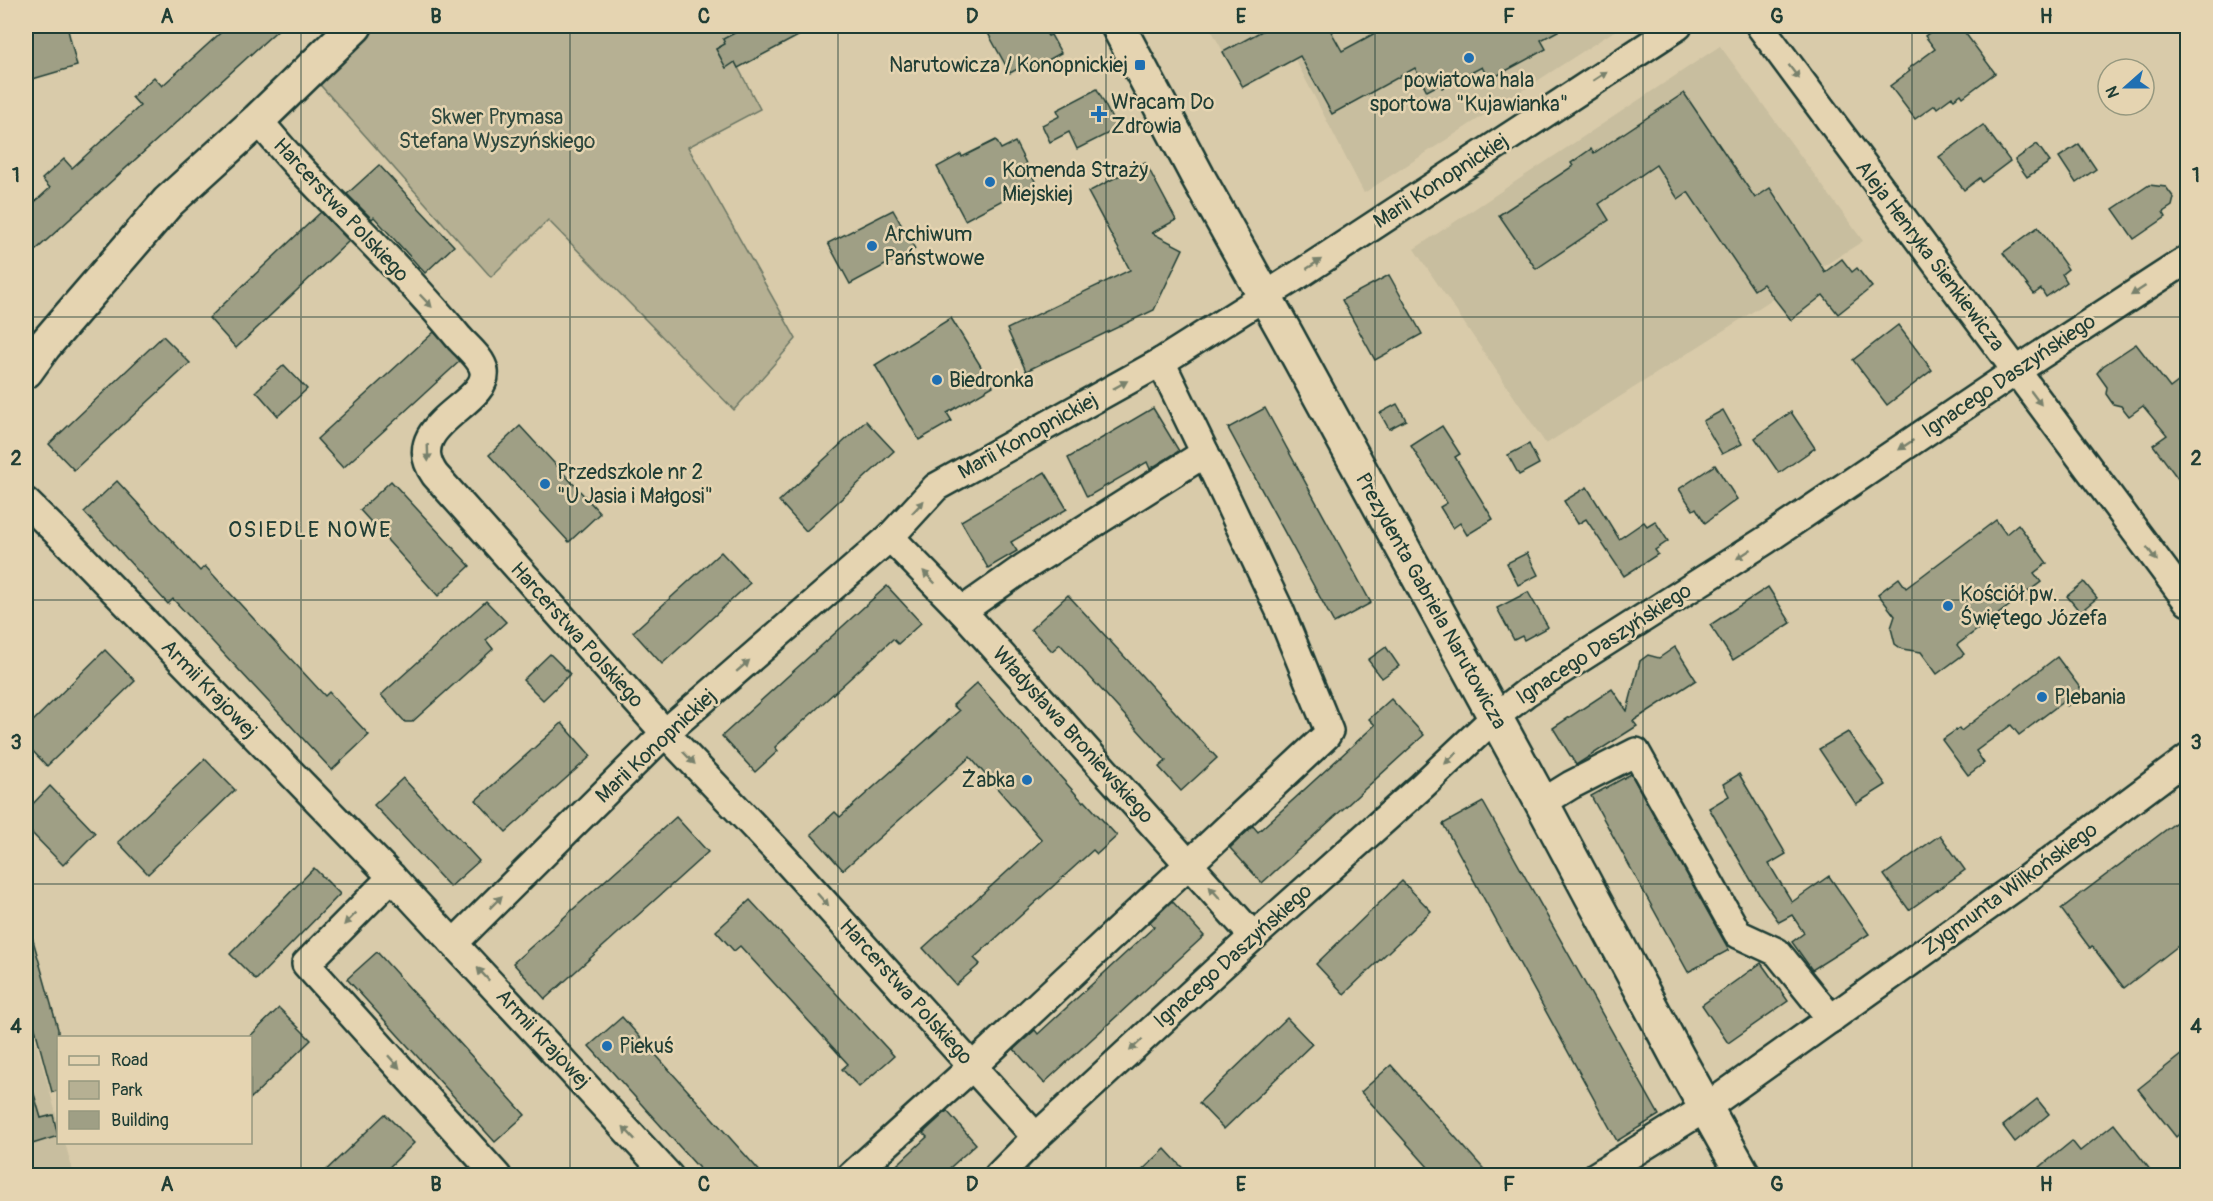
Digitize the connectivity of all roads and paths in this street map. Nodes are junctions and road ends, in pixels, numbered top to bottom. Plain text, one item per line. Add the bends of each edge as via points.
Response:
1 (355, 26) edge
2 (1118, 26) edge
3 (1677, 26) edge
4 (1760, 26) edge
5 (258, 120) junction
6 (2187, 259) edge
7 (1265, 296) junction
8 (1161, 362) junction
9 (2016, 370) junction
10 (26, 371) edge
11 (1205, 453) junction
12 (26, 502) edge
13 (890, 537) junction
14 (2187, 602) edge
15 (962, 611) junction
16 (1494, 718) junction
17 (665, 734) junction
18 (2187, 758) edge
19 (1542, 803) junction
20 (1189, 864) junction
21 (392, 878) junction
22 (1255, 935) junction
23 (454, 943) junction
24 (1831, 1018) junction
25 (973, 1066) junction
26 (1707, 1107) junction
27 (1036, 1137) junction
28 (497, 1176) edge
29 (669, 1176) edge
30 (851, 1176) edge
31 (998, 1176) edge
32 (1596, 1176) edge
33 (1744, 1176) edge

1 - 5 street
2 - 7 street, Prezydenta Gabriela Narutowicza
7 -> 3 street, Marii Konopnickiej
4 -> 9 street, Aleja Henryka Sienkiewicza
5 - 10 street via 168,202
5 -> 17 street, Harcerstwa Polskiego via 481,363 483,376 479,386 428,441 430,468
6 -> 9 street, Ignacego Daszyńskiego
7 - 8 street, Marii Konopnickiej
7 - 16 street, Prezydenta Gabriela Narutowicza
8 - 11 street
13 -> 8 street, Marii Konopnickiej via 936,487
9 -> 14 street, Aleja Henryka Sienkiewicza
9 -> 16 street, Ignacego Daszyńskiego via 1766,540 1527,692
11 - 15 street
11 - 20 street via 1280,611 1329,731
12 - 21 street, Armii Krajowej
15 -> 13 street, Władysława Broniewskiego
17 -> 13 street, Marii Konopnickiej
15 - 20 street, Władysława Broniewskiego
16 - 19 street, Prezydenta Gabriela Narutowicza
16 -> 22 street, Ignacego Daszyńskiego
23 -> 17 street, Marii Konopnickiej
17 -> 25 street, Harcerstwa Polskiego
18 - 24 street, Zygmunta Wilkońskiego
19 - 24 street via 1636,752 1738,934 1777,952
19 - 26 street, Prezydenta Gabriela Narutowicza
22 -> 20 street, Władysława Broniewskiego
20 - 25 street
21 - 23 street, Armii Krajowej
21 -> 28 street via 306,964
22 -> 27 street, Ignacego Daszyńskiego
29 -> 23 street, Armii Krajowej
24 - 26 street, Zygmunta Wilkońskiego
25 - 27 street, Harcerstwa Polskiego
25 - 30 street
26 - 32 street, Zygmunta Wilkońskiego
26 - 33 street, Prezydenta Gabriela Narutowicza
27 - 31 street, Ignacego Daszyńskiego

